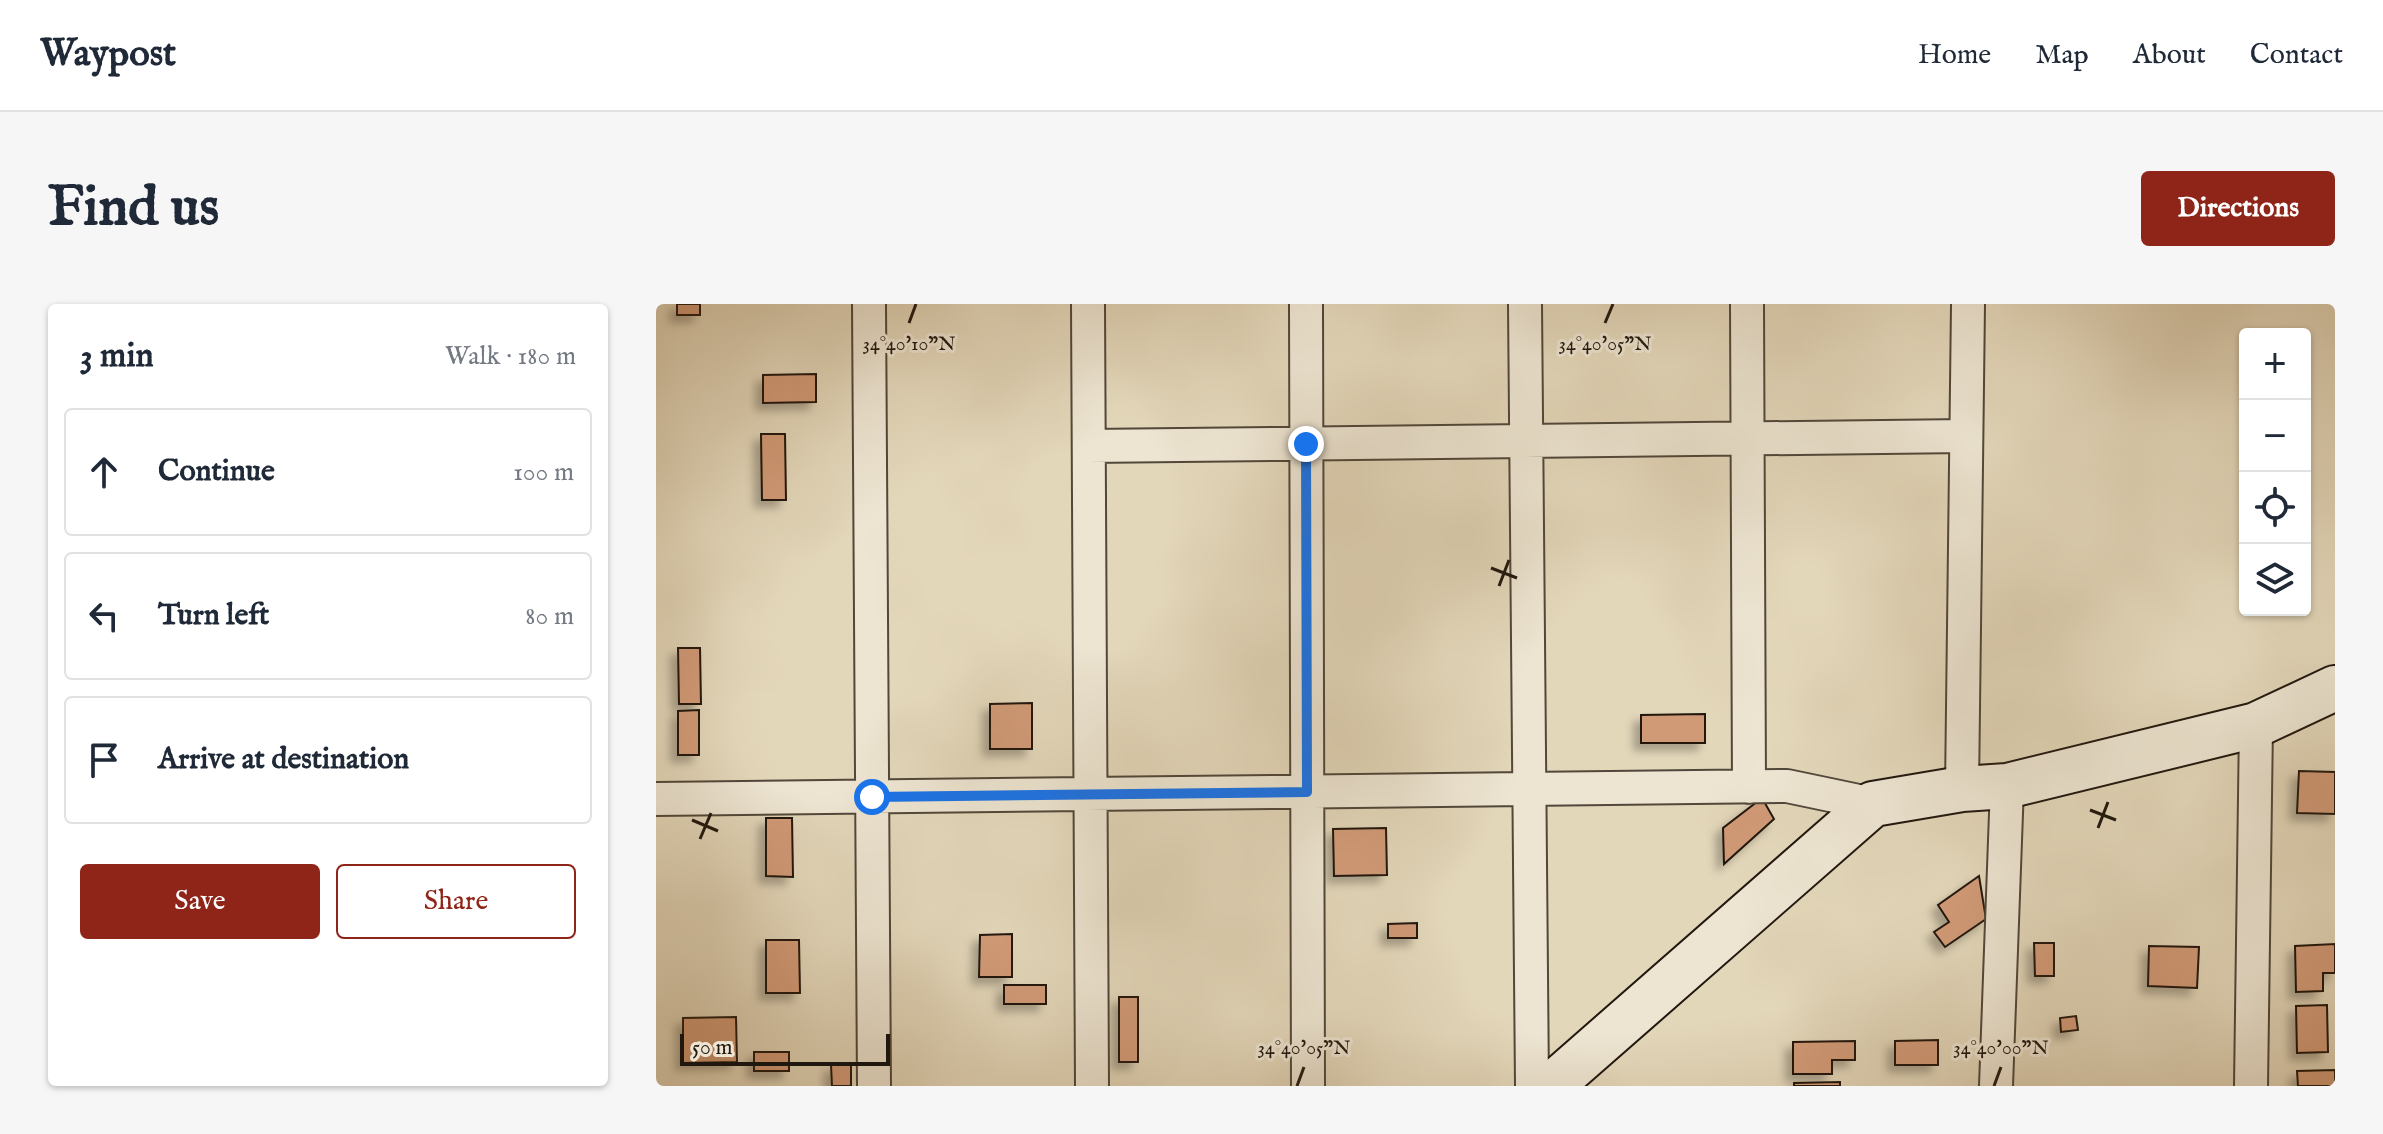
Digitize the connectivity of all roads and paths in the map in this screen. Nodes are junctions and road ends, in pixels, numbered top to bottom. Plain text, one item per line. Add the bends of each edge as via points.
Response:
1 (869, 304) edge
2 (1088, 304) edge
3 (1306, 304) edge
4 (1525, 304) edge
5 (1747, 304) edge
6 (1968, 304) edge
7 (1966, 436) junction
8 (1747, 439) junction
9 (1526, 441) junction
10 (1306, 444) junction
11 (1089, 446) junction
12 (2335, 688) edge
13 (2256, 725) junction
14 (2007, 786) junction
15 (1749, 787) junction
16 (1529, 789) junction
17 (1962, 789) junction
18 (1307, 792) junction
19 (1090, 794) junction
20 (872, 797) junction
21 (656, 799) edge
22 (1873, 804) junction
23 (874, 1086) edge
24 (1092, 1086) edge
25 (1308, 1086) edge
26 (1532, 1086) edge
27 (1551, 1086) edge
28 (1996, 1086) edge
29 (2251, 1086) edge

1 - 20 street
2 - 11 street
3 - 10 street
4 - 9 street
5 - 8 street
6 - 7 street
7 - 8 street
7 - 17 street
8 - 9 street
8 - 15 street
9 - 10 street
9 - 16 street
10 - 11 street
10 - 18 street
11 - 19 street
12 - 13 street
13 - 14 street
13 - 29 street
14 - 17 street
14 - 28 street
15 - 16 street
15 - 22 street via 1787,786
16 - 18 street
16 - 26 street
17 - 22 street
18 - 19 street
18 - 25 street
19 - 20 street
19 - 24 street
20 - 21 street
20 - 23 street
22 - 27 street

